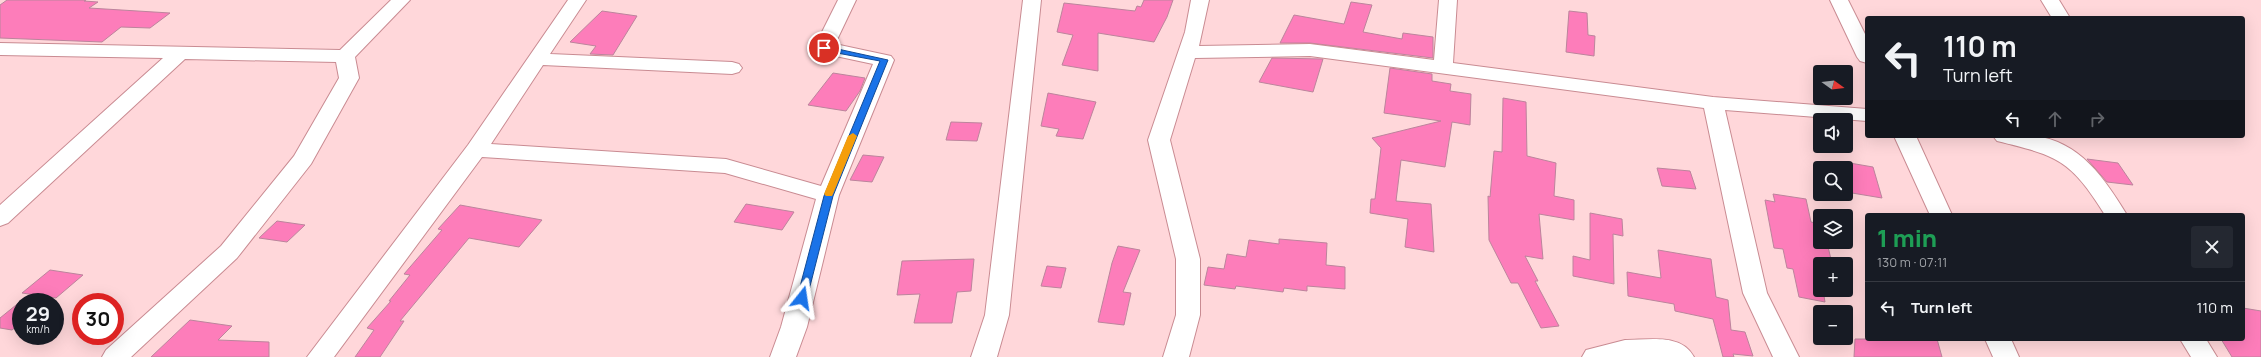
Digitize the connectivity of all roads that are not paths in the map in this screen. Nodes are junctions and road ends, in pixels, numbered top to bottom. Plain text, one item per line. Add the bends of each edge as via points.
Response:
1 (401, 0) edge
2 (577, 0) edge
3 (847, 0) edge
4 (1032, 0) edge
5 (1200, 0) edge
6 (1448, 0) edge
7 (1839, 0) edge
8 (2050, 0) edge
9 (2060, 16) edge
10 (0, 49) edge
11 (1187, 52) junction
12 (180, 53) junction
13 (1865, 53) edge
14 (345, 56) junction
15 (537, 59) junction
16 (732, 68) dead end
17 (1443, 69) junction
18 (1713, 103) junction
19 (1865, 115) edge
20 (1906, 138) edge
21 (2016, 138) edge
22 (476, 150) junction
23 (828, 196) junction
24 (1940, 213) edge
25 (2115, 213) edge
26 (0, 218) edge
27 (1999, 341) edge
28 (2194, 341) edge
29 (115, 357) edge
30 (320, 357) edge
31 (783, 357) edge
32 (984, 357) edge
33 (1176, 357) edge
34 (1595, 357) edge
35 (1680, 357) edge
36 (1786, 357) edge
37 (2006, 357) edge
38 (2204, 357) edge

1 - 14 street
2 - 15 street
3 - 23 street via 824,48 884,60
4 - 32 street via 997,315
5 - 11 street
6 - 17 street
7 - 13 street
8 - 9 street
10 - 12 street
11 - 17 street via 1310,50
11 - 33 street via 1159,140 1188,259 1188,315
12 - 14 street
12 - 26 street
14 - 29 street via 349,78 304,159 229,252
15 - 16 street
15 - 22 street
17 - 18 street
18 - 19 street
18 - 36 street via 1755,293
20 - 24 street
21 - 25 street via 2033,141 2072,159 2103,193
22 - 23 street via 726,166
22 - 30 street
23 - 31 street via 794,327
27 - 37 street
28 - 38 street
34 - 35 street via 1625,350 1673,350

